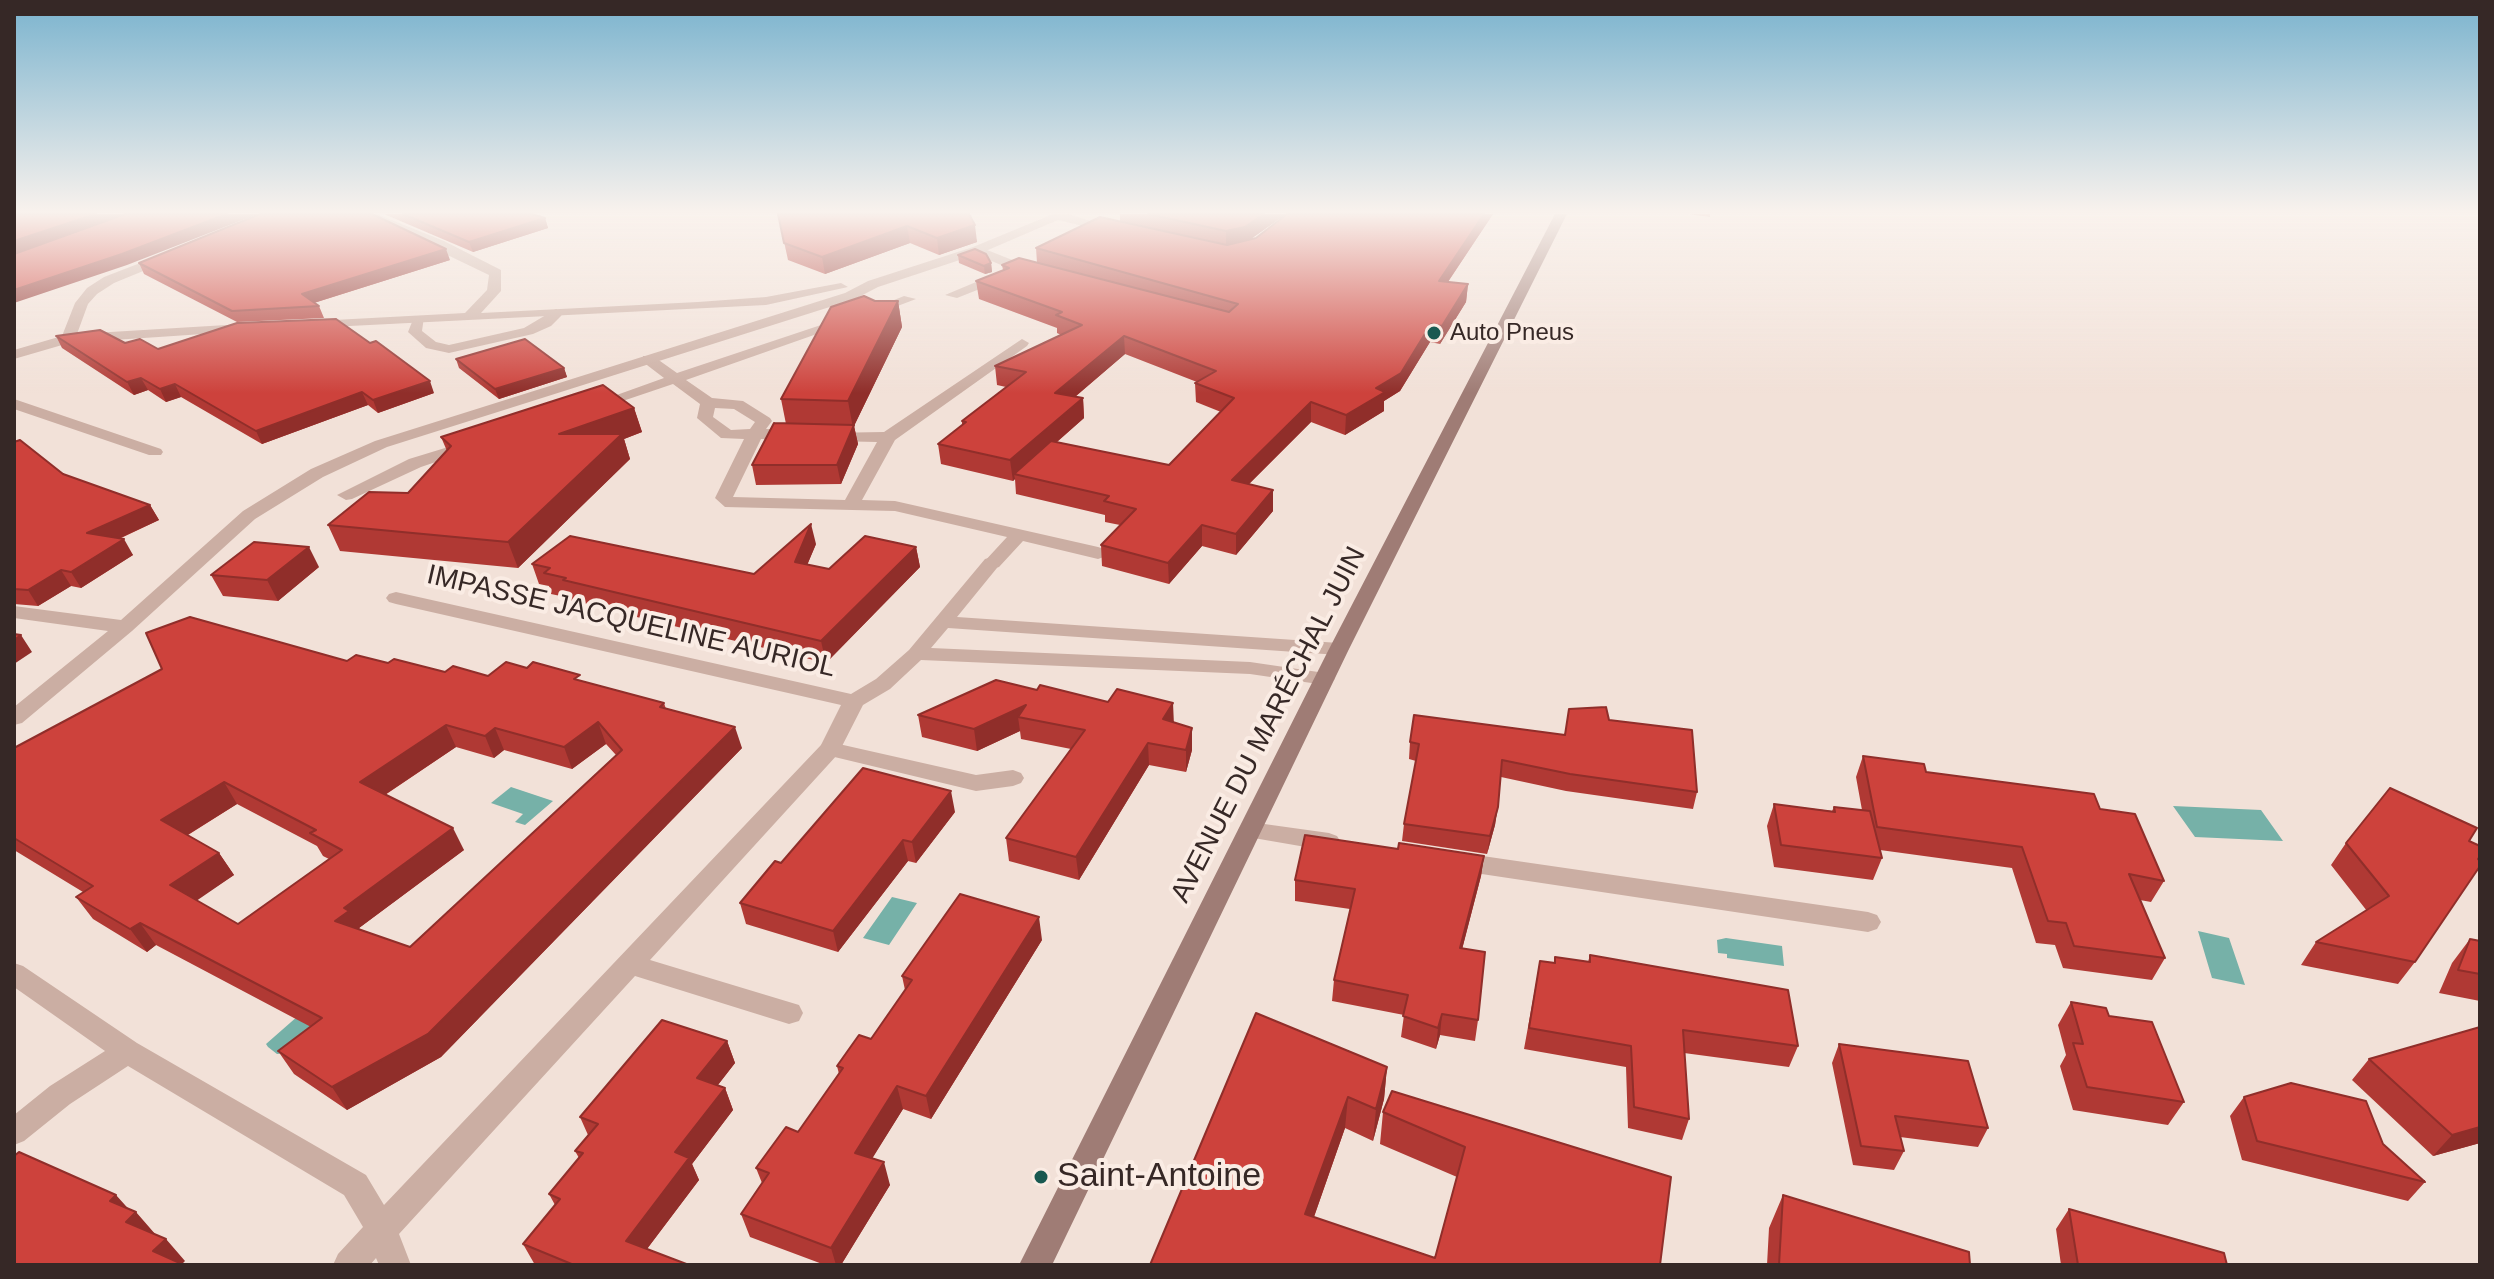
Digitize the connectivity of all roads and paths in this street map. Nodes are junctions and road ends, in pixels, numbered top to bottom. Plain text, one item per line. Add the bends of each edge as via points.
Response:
1 (124, 274) edge
2 (496, 274) edge
3 (905, 274) edge
4 (1011, 274) edge
5 (1531, 274) edge
6 (873, 284) junction
7 (952, 295) dead end
8 (909, 299) dead end
9 (698, 306) junction
10 (556, 313) junction
11 (469, 317) junction
12 (419, 320) junction
13 (293, 326) edge
14 (261, 327) edge
15 (68, 339) junction
16 (704, 341) junction
17 (1022, 343) dead end
18 (14, 355) edge
19 (648, 359) junction
20 (678, 379) junction
21 (708, 403) junction
22 (14, 404) edge
23 (576, 412) edge
24 (755, 434) junction
25 (888, 437) junction
26 (488, 440) edge
27 (155, 452) dead end
28 (346, 495) dead end
29 (851, 504) junction
30 (1019, 535) junction
31 (1098, 553) edge
32 (396, 598) dead end
33 (14, 612) edge
34 (943, 622) junction
35 (125, 627) junction
36 (1339, 649) junction
37 (916, 654) junction
38 (1325, 679) junction
39 (854, 701) junction
40 (14, 718) edge
41 (830, 749) junction
42 (1013, 778) dead end
43 (1250, 830) junction
44 (1358, 846) edge
45 (1435, 858) edge
46 (1868, 922) dead end
47 (629, 964) junction
48 (14, 973) edge
49 (789, 1013) dead end
50 (127, 1051) junction
51 (14, 1132) edge
52 (381, 1228) junction
53 (349, 1265) edge
54 (395, 1265) edge
55 (1035, 1265) edge

1 - 15 street via 92,291
2 - 11 street via 494,291
3 - 6 street
4 - 7 street
5 - 36 main road, AVENUE DU MARÉCHAL JUIN
6 - 9 street
6 - 16 street via 850,296
8 - 20 street
9 - 10 street
9 - 16 street via 710,319
10 - 11 street
10 - 12 street via 528,331 449,349 431,345 415,332
11 - 12 street
12 - 13 street
14 - 15 street
15 - 18 street
16 - 19 street
17 - 25 street
19 - 20 street
19 - 35 street via 381,444 317,473 249,515
20 - 21 street
20 - 23 street
21 - 24 street via 705,418 727,435
21 - 24 street via 738,404 751,412 764,421
22 - 27 street
24 - 25 street
24 - 29 street via 724,498 731,503
25 - 29 street
26 - 28 street via 415,463
29 - 30 street via 895,506
30 - 31 street
30 - 34 street
32 - 39 street, IMPASSE JACQUELINE AURIOL
33 - 35 street
34 - 36 street
34 - 37 street
35 - 40 street
36 - 38 main road, AVENUE DU MARÉCHAL JUIN
37 - 38 street via 1250,668
37 - 39 street
38 - 43 main road, AVENUE DU MARÉCHAL JUIN
39 - 41 street
41 - 42 street via 976,783
41 - 47 street
43 - 44 street
43 - 55 main road, AVENUE DU MARÉCHAL JUIN
45 - 46 street
47 - 49 street
47 - 52 street
48 - 50 street
50 - 51 street
50 - 52 street via 355,1185
52 - 53 street
52 - 54 street

